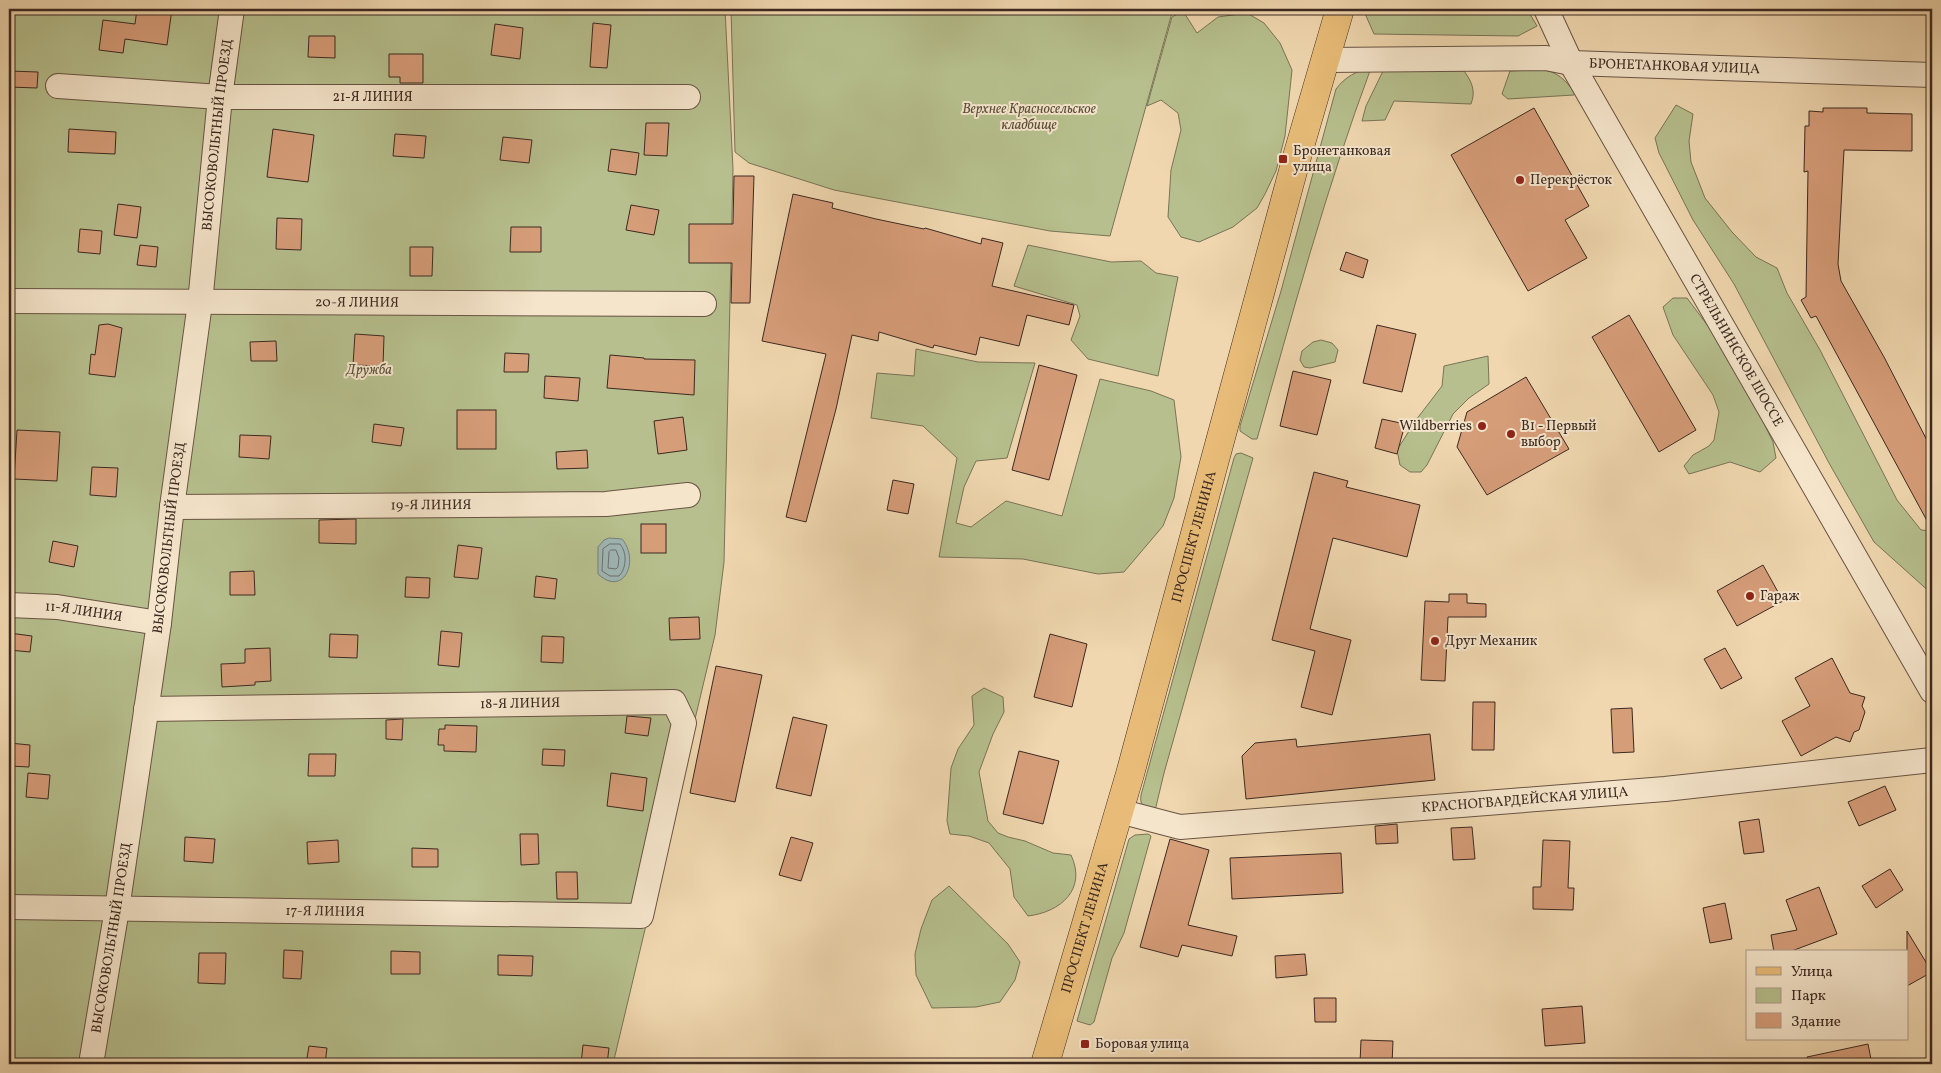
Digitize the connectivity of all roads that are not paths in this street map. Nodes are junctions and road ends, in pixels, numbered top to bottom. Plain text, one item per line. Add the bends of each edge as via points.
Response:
1 (232, 9) edge
2 (1340, 9) edge
3 (1546, 9) edge
4 (1326, 60) junction
5 (1572, 63) junction
6 (1932, 75) edge
7 (58, 86) dead end
8 (220, 97) junction
9 (688, 97) dead end
10 (9, 301) edge
11 (200, 303) junction
12 (704, 304) dead end
13 (688, 496) dead end
14 (172, 507) junction
15 (9, 605) edge
16 (159, 623) junction
17 (1932, 691) edge
18 (146, 709) junction
19 (1932, 760) edge
20 (1119, 811) junction
21 (9, 907) edge
22 (117, 909) junction
23 (641, 916) joint
24 (91, 1064) edge
25 (1045, 1064) edge

1 - 8 street, ВЫСОКОВОЛЬТНЫЙ ПРОЕЗД
2 - 4 main road, ПРОСПЕКТ ЛЕНИНА
3 - 5 street, СТРЕЛЬНИНСКОЕ ШОССЕ
4 - 5 street, БРОНЕТАНКОВАЯ УЛИЦА via 1546,58
4 - 20 main road, ПРОСПЕКТ ЛЕНИНА
5 - 6 street, БРОНЕТАНКОВАЯ УЛИЦА
5 - 17 street, СТРЕЛЬНИНСКОЕ ШОССЕ
7 - 8 street, 21-Я ЛИНИЯ
8 - 9 street, 21-Я ЛИНИЯ
8 - 11 street, ВЫСОКОВОЛЬТНЫЙ ПРОЕЗД
10 - 11 street, 20-Я ЛИНИЯ
11 - 12 street, 20-Я ЛИНИЯ
11 - 14 street, ВЫСОКОВОЛЬТНЫЙ ПРОЕЗД
13 - 14 street, 19-Я ЛИНИЯ via 606,504
14 - 16 street, ВЫСОКОВОЛЬТНЫЙ ПРОЕЗД
15 - 16 street, 11-Я ЛИНИЯ via 57,607
16 - 18 street, ВЫСОКОВОЛЬТНЫЙ ПРОЕЗД
18 - 22 street, ВЫСОКОВОЛЬТНЫЙ ПРОЕЗД
18 - 23 street, 18-Я ЛИНИЯ via 674,702 684,723
19 - 20 street, КРАСНОГВАРДЕЙСКАЯ УЛИЦА via 1666,789 1180,827
20 - 25 main road, ПРОСПЕКТ ЛЕНИНА
21 - 22 street, 17-Я ЛИНИЯ
22 - 23 street, 17-Я ЛИНИЯ
22 - 24 street, ВЫСОКОВОЛЬТНЫЙ ПРОЕЗД

